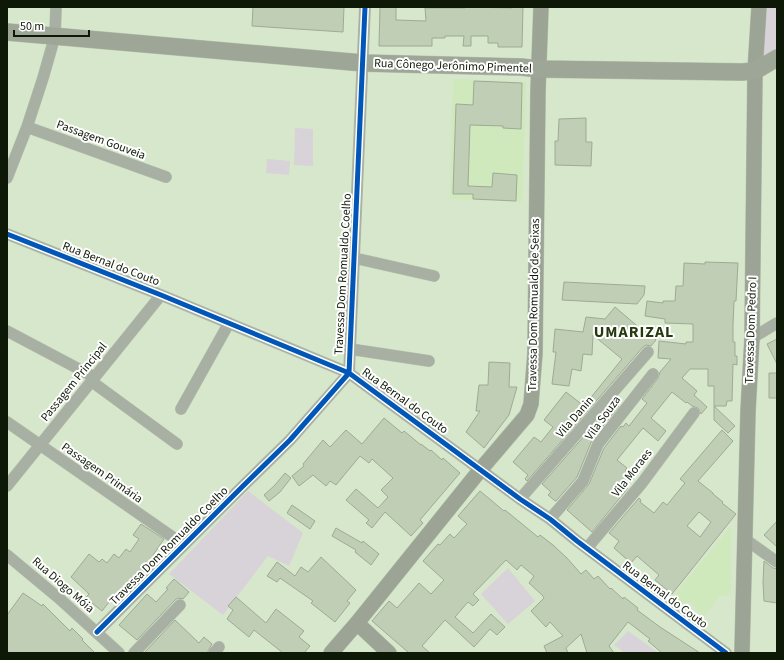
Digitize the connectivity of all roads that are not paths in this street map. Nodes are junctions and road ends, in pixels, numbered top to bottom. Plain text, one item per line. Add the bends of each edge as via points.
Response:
1 (56, 7) edge
2 (365, 7) edge
3 (541, 7) edge
4 (759, 7) edge
5 (7, 32) edge
6 (55, 36) junction
7 (777, 58) edge
8 (363, 63) junction
9 (540, 68) junction
10 (755, 71) junction
11 (27, 127) junction
12 (166, 177) dead end
13 (7, 178) edge
14 (7, 234) edge
15 (354, 258) junction
16 (434, 276) dead end
17 (161, 295) junction
18 (229, 323) junction
19 (777, 323) edge
20 (7, 331) edge
21 (752, 338) junction
22 (350, 349) junction
23 (648, 352) dead end
24 (429, 361) dead end
25 (348, 373) junction
26 (653, 374) dead end
27 (93, 379) junction
28 (181, 409) dead end
29 (694, 413) dead end
30 (7, 422) edge
31 (177, 444) dead end
32 (39, 445) junction
33 (481, 469) junction
34 (7, 486) edge
35 (520, 499) junction
36 (550, 519) junction
37 (745, 539) junction
38 (184, 545) junction
39 (587, 548) junction
40 (7, 555) edge
41 (777, 562) edge
42 (180, 605) dead end
43 (357, 623) junction
44 (97, 632) junction
45 (119, 653) edge
46 (134, 653) edge
47 (331, 653) edge
48 (389, 653) edge
49 (726, 653) edge
50 (742, 653) edge

1 - 6 street
2 - 8 street, Travessa Dom Romualdo Coelho
3 - 9 street, Travessa Dom Romualdo de Seixas
4 - 10 street, Travessa Dom Pedro I
5 - 6 main road, Rua Cônego Jerônimo Pimentel
6 - 8 main road, Rua Cônego Jerônimo Pimentel
6 - 11 street
7 - 10 main road, Rua Cônego Jerônimo Pimentel
8 - 9 main road, Rua Cônego Jerônimo Pimentel
8 - 15 street, Travessa Dom Romualdo Coelho
9 - 10 main road, Rua Cônego Jerônimo Pimentel
9 - 33 street, Travessa Dom Romualdo de Seixas via 535,353 531,404 527,416
10 - 21 street, Travessa Dom Pedro I
11 - 12 street, Passagem Gouveia
11 - 13 street
14 - 17 street, Rua Bernal do Couto
15 - 16 street
15 - 22 street, Travessa Dom Romualdo Coelho
17 - 18 street, Rua Bernal do Couto
17 - 27 street, Passagem Principal
18 - 25 street, Rua Bernal do Couto
18 - 28 street
19 - 21 street
20 - 27 street
21 - 37 street, Travessa Dom Pedro I
22 - 24 street
22 - 25 street, Travessa Dom Romualdo Coelho
23 - 35 street, Vila Danin
25 - 33 street, Rua Bernal do Couto
25 - 38 street, Travessa Dom Romualdo Coelho via 290,440
26 - 36 street, Vila Souza via 598,444 583,481
27 - 31 street
27 - 32 street, Passagem Principal
29 - 39 street, Vila Moraes via 642,483
30 - 32 street, Passagem Primária
32 - 34 street, Passagem Principal
32 - 38 street, Passagem Primária
33 - 35 street, Rua Bernal do Couto
33 - 43 street, Travessa Dom Romualdo de Seixas
35 - 36 street, Rua Bernal do Couto
36 - 39 street, Rua Bernal do Couto
37 - 41 street
37 - 50 street, Travessa Dom Pedro I
38 - 44 street, Travessa Dom Romualdo Coelho
39 - 49 street, Rua Bernal do Couto
40 - 44 street, Rua Diogo Móia
42 - 46 street
43 - 47 street, Travessa Dom Romualdo de Seixas
43 - 48 street
44 - 45 street, Rua Diogo Móia

